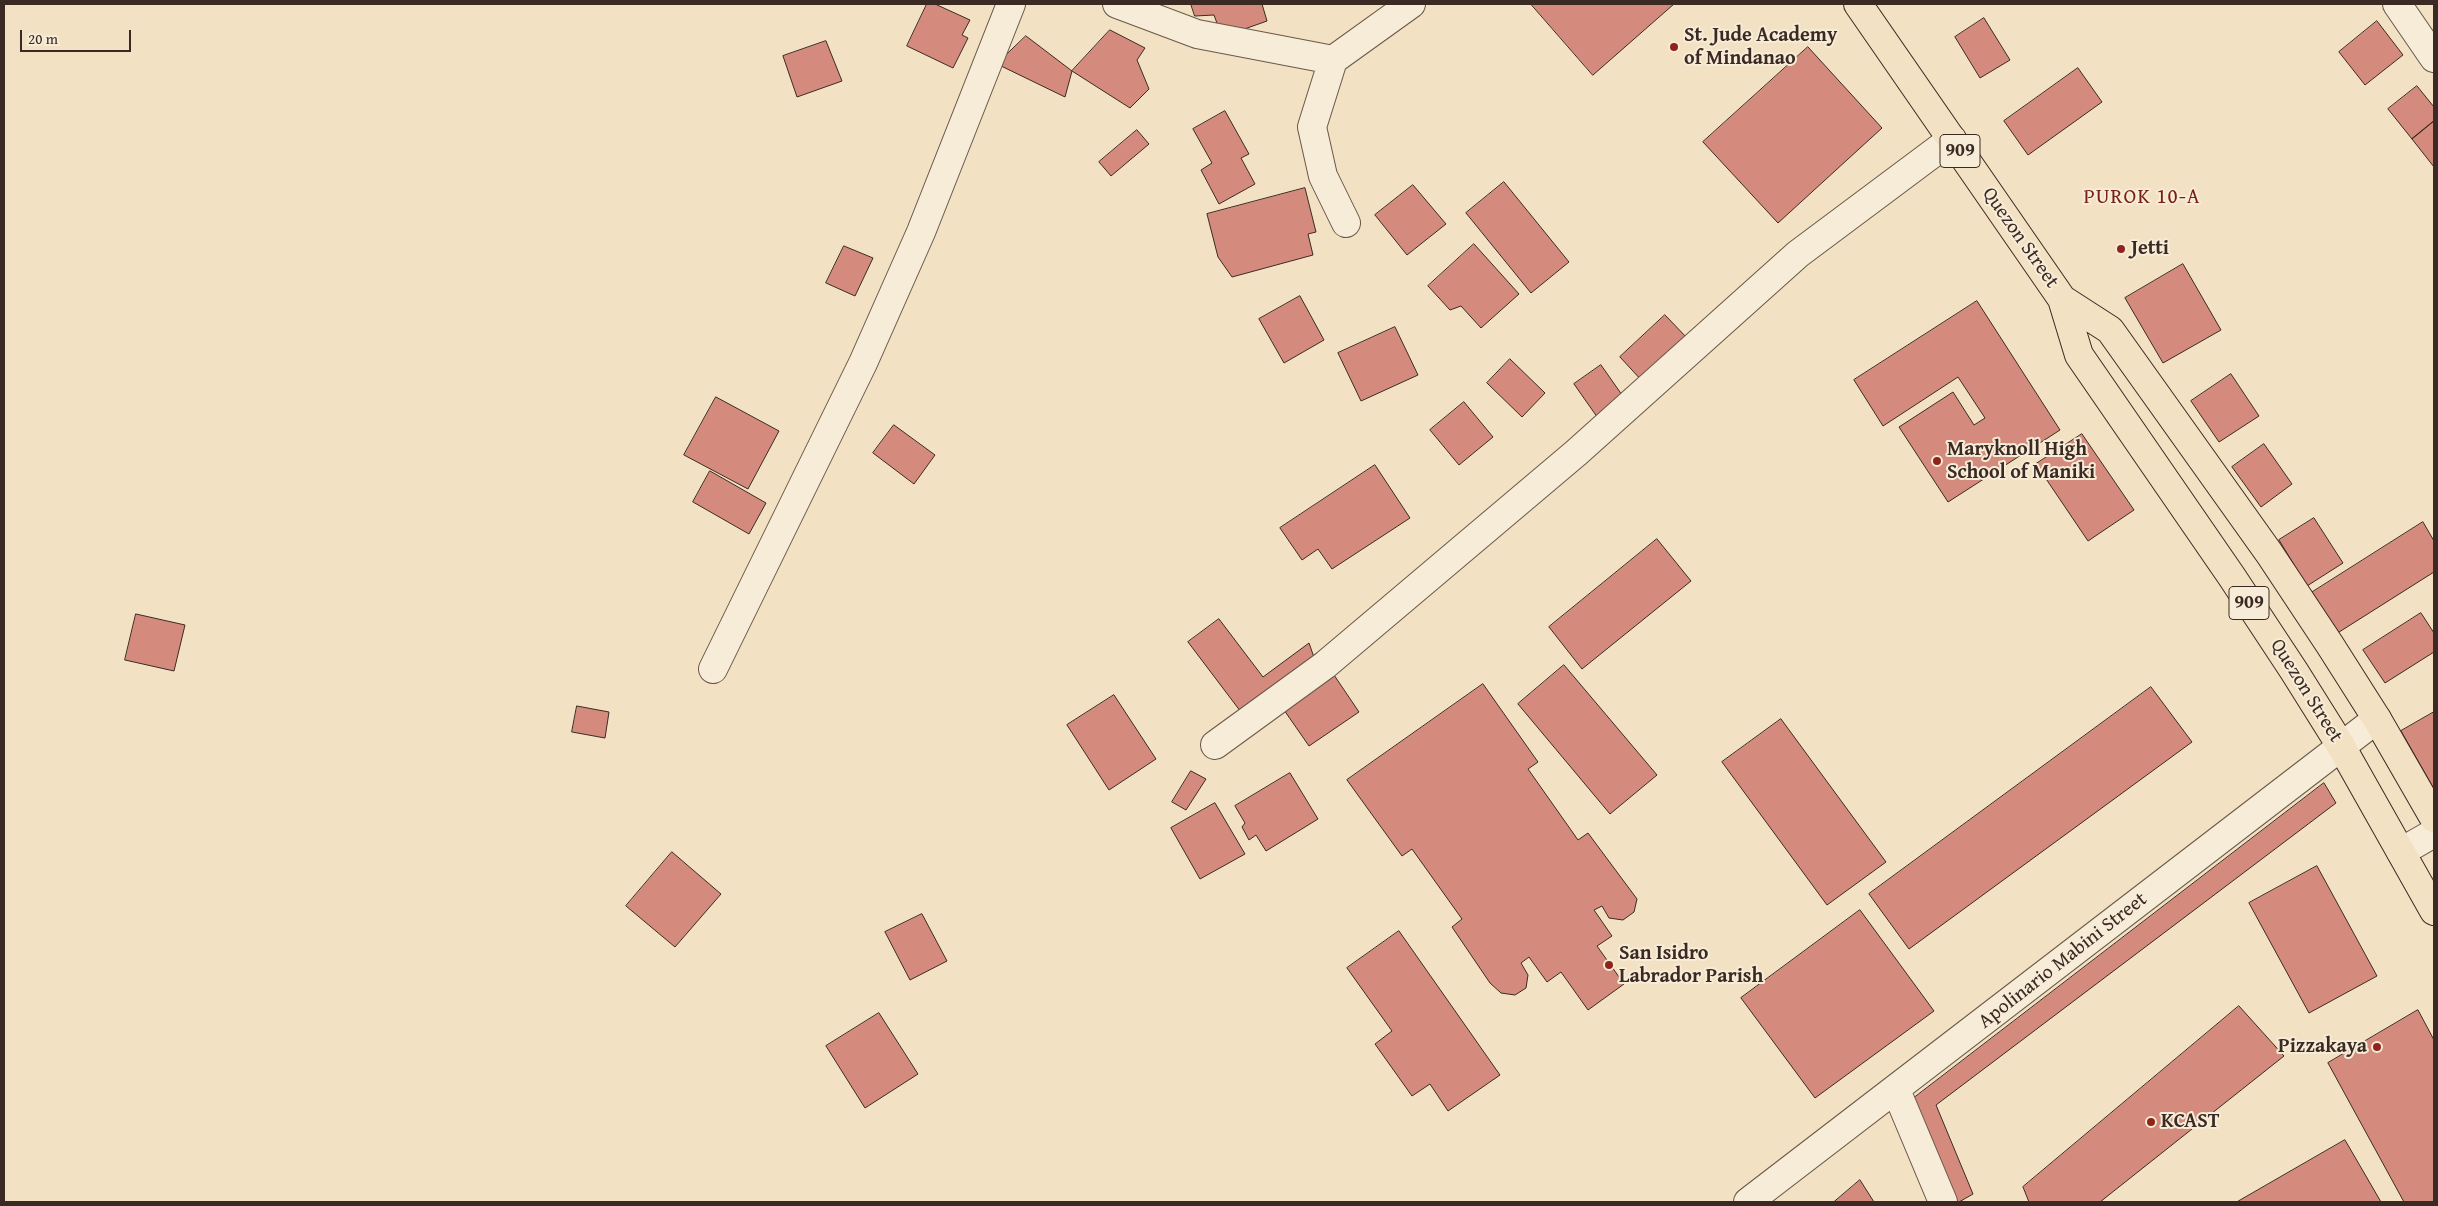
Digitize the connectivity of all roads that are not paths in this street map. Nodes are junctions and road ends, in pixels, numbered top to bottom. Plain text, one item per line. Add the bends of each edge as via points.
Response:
1 (1011, 4) edge
2 (1117, 4) edge
3 (1411, 4) edge
4 (1858, 4) edge
5 (2397, 4) edge
6 (2434, 58) edge
7 (1332, 60) junction
8 (1952, 139) junction
9 (1346, 223) dead end
10 (2062, 299) junction
11 (713, 669) dead end
12 (2378, 719) junction
13 (1216, 745) dead end
14 (2341, 746) junction
15 (2434, 818) edge
16 (2434, 833) edge
17 (2401, 852) junction
18 (2434, 911) edge
19 (1896, 1090) junction
20 (1748, 1202) edge
21 (1943, 1202) edge

1 - 11 street via 920,232 863,363
2 - 7 street via 1197,34
3 - 7 street
4 - 8 highway, Quezon Street / 909
5 - 6 street
7 - 9 street via 1312,127 1323,176
8 - 10 highway, Quezon Street / 909
8 - 13 street via 1798,254 1576,453 1348,646
10 - 12 highway, Quezon Street / 909 via 2110,330 2269,553
10 - 14 highway, Quezon Street / 909 via 2079,355 2232,577
12 - 14 street, Apolinario Mabini Street
12 - 15 highway, Quezon Street / 909
14 - 17 highway, Quezon Street / 909
14 - 19 street, Apolinario Mabini Street
16 - 17 street
17 - 18 highway, Quezon Street / 909
19 - 20 street, Apolinario Mabini Street
19 - 21 street

